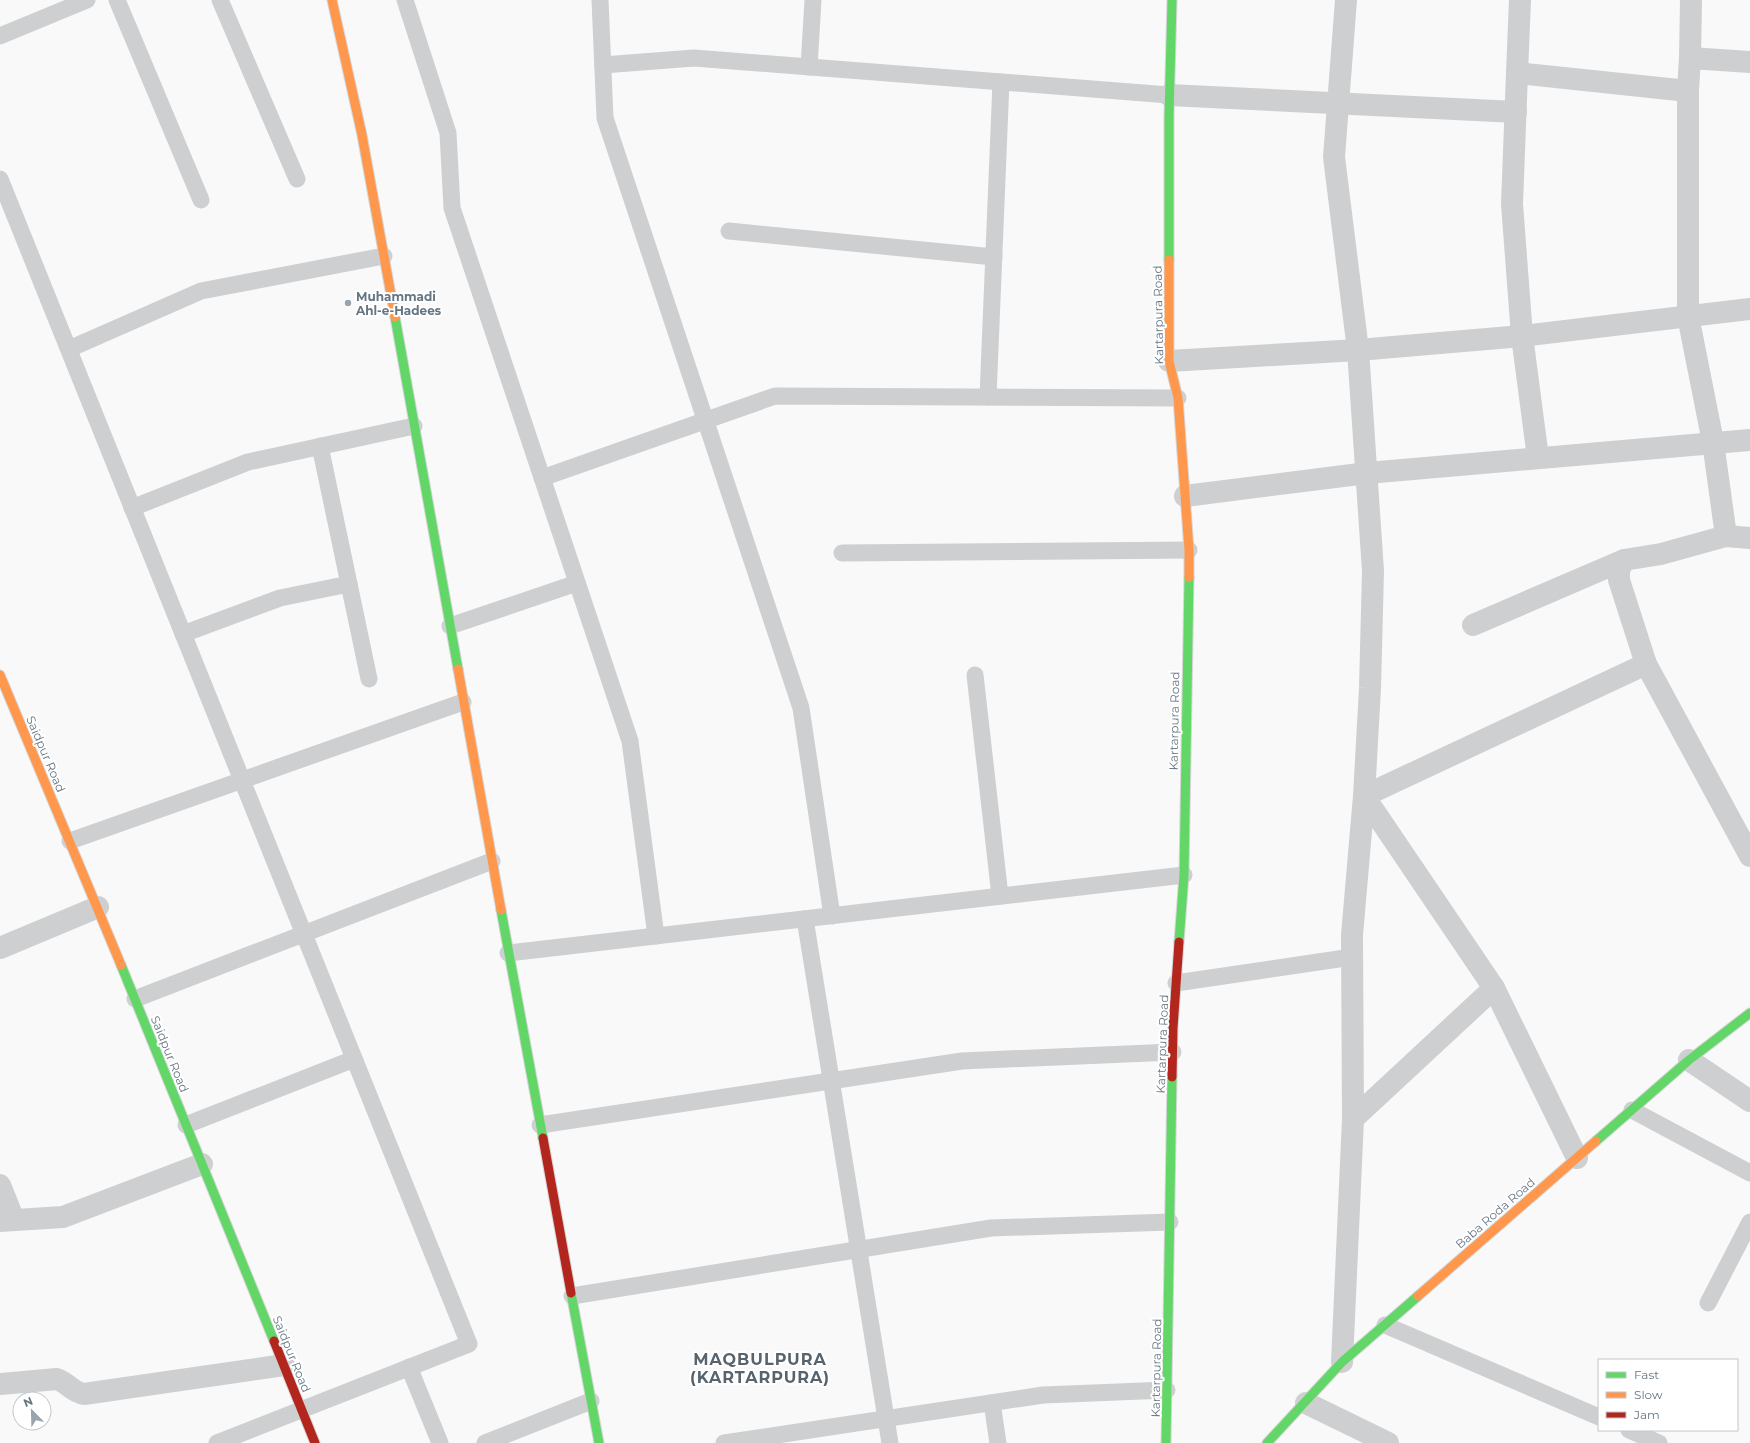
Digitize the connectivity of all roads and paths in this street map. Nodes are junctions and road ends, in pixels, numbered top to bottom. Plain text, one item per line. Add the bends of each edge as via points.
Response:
1 (87, 0) edge
2 (117, 0) edge
3 (220, 0) edge
4 (332, 0) edge
5 (405, 0) edge
6 (600, 0) edge
7 (813, 0) edge
8 (1172, 0) edge
9 (1346, 0) edge
10 (1520, 0) edge
11 (1691, 0) edge
12 (0, 36) edge
13 (1690, 58) junction
14 (1750, 62) edge
15 (603, 65) junction
16 (809, 67) junction
17 (1517, 73) junction
18 (1002, 82) junction
19 (1688, 91) junction
20 (1169, 95) junction
21 (1339, 103) junction
22 (1516, 112) junction
23 (0, 179) edge
24 (296, 179) dead end
25 (201, 200) dead end
26 (729, 232) dead end
27 (384, 256) junction
28 (994, 257) junction
29 (1750, 309) edge
30 (1688, 316) junction
31 (1522, 336) junction
32 (69, 349) junction
33 (1358, 350) junction
34 (1169, 360) junction
35 (988, 397) junction
36 (1178, 398) junction
37 (706, 420) junction
38 (414, 426) junction
39 (1750, 440) edge
40 (1713, 442) junction
41 (320, 446) junction
42 (1538, 458) junction
43 (1367, 473) junction
44 (542, 478) junction
45 (1185, 496) junction
46 (132, 508) junction
47 (1726, 536) junction
48 (1750, 538) edge
49 (1189, 550) junction
50 (842, 553) dead end
51 (1624, 560) junction
52 (577, 583) junction
53 (350, 584) junction
54 (1473, 625) dead end
55 (450, 626) junction
56 (183, 634) junction
57 (1646, 664) junction
58 (975, 675) dead end
59 (0, 676) edge
60 (369, 679) dead end
61 (463, 702) junction
62 (242, 780) junction
63 (1364, 796) junction
64 (70, 840) junction
65 (1750, 856) edge
66 (492, 861) junction
67 (1184, 875) junction
68 (1000, 896) junction
69 (98, 906) junction
70 (832, 916) junction
71 (805, 919) junction
72 (304, 934) junction
73 (656, 936) junction
74 (0, 948) edge
75 (508, 953) junction
76 (1352, 957) junction
77 (1176, 983) junction
78 (1494, 988) junction
79 (135, 999) junction
80 (1750, 1013) edge
81 (1173, 1052) junction
82 (354, 1059) junction
83 (1689, 1060) junction
84 (832, 1081) junction
85 (1750, 1101) edge
86 (1632, 1110) junction
87 (1353, 1118) junction
88 (186, 1125) junction
89 (540, 1125) junction
90 (1577, 1158) junction
91 (202, 1164) junction
92 (1750, 1173) edge
93 (0, 1185) edge
94 (7, 1220) edge
95 (1170, 1222) junction
96 (1750, 1222) edge
97 (859, 1249) junction
98 (572, 1296) junction
99 (1708, 1303) dead end
100 (1385, 1325) junction
101 (1342, 1362) junction
102 (284, 1365) junction
103 (409, 1367) junction
104 (0, 1384) edge
105 (1167, 1390) junction
106 (592, 1401) junction
107 (992, 1403) junction
108 (1306, 1403) junction
109 (302, 1409) junction
110 (1598, 1417) edge
111 (886, 1418) junction
112 (1630, 1431) edge
113 (217, 1443) edge
114 (315, 1443) edge
115 (440, 1443) edge
116 (485, 1443) edge
117 (599, 1443) edge
118 (724, 1443) edge
119 (890, 1443) edge
120 (998, 1443) edge
121 (1166, 1443) edge
122 (1267, 1443) edge
123 (1388, 1443) edge
124 (1659, 1443) edge

1 - 12 lane
2 - 25 lane
3 - 24 lane
4 - 27 street via 362,135
5 - 44 lane via 448,133 452,208
6 - 15 lane
7 - 16 lane
8 - 20 street, Kartarpura Road
9 - 21 street
10 - 17 street
11 - 13 street
13 - 14 street
13 - 19 street
15 - 16 lane via 694,58
15 - 37 lane via 606,118
16 - 18 lane
17 - 19 street
17 - 22 street
18 - 20 lane
18 - 28 lane
19 - 30 street
20 - 21 street
20 - 34 street, Kartarpura Road
21 - 22 street
21 - 33 street via 1334,157
22 - 31 street via 1512,204
23 - 32 lane
26 - 28 lane
27 - 32 lane via 201,291
27 - 38 street
28 - 35 lane
29 - 30 street
30 - 31 street
30 - 40 street
31 - 33 street
31 - 42 street
32 - 46 lane
33 - 34 street
33 - 43 street
34 - 36 street, Kartarpura Road
35 - 36 lane
35 - 37 lane via 775,396
36 - 45 street, Kartarpura Road
37 - 44 lane
37 - 70 lane via 801,708
38 - 41 lane
38 - 55 street
39 - 40 street
40 - 42 street
40 - 47 street
41 - 46 lane via 248,462
41 - 53 lane
42 - 43 street
43 - 45 street
43 - 63 street via 1373,571
44 - 52 lane
45 - 49 street, Kartarpura Road
46 - 56 lane
47 - 48 street
47 - 51 street via 1661,554
49 - 50 lane
49 - 67 street, Kartarpura Road
51 - 54 street
51 - 57 street via 1619,570 1619,580
52 - 55 lane
52 - 73 lane via 630,741
53 - 56 lane via 280,598
53 - 60 lane
55 - 61 street
56 - 62 lane
57 - 63 street
57 - 65 street
58 - 68 lane
59 - 64 street, Saidpur Road
61 - 62 lane
61 - 66 street
62 - 64 lane
62 - 72 lane
63 - 76 street
63 - 78 street
64 - 69 street, Saidpur Road
66 - 72 lane
66 - 75 street
67 - 68 lane
67 - 77 street, Kartarpura Road
68 - 70 lane
69 - 74 street
69 - 79 street, Saidpur Road
70 - 71 lane
71 - 73 lane
71 - 84 lane
72 - 79 lane
72 - 82 lane
73 - 75 lane
75 - 89 street
76 - 77 lane
76 - 87 street
77 - 81 street, Kartarpura Road
78 - 87 street
78 - 90 street
79 - 88 street, Saidpur Road
80 - 83 street, Baba Roda Road
81 - 84 lane via 962,1061
81 - 95 street, Kartarpura Road
82 - 88 lane
82 - 103 lane via 469,1344
83 - 85 street
83 - 86 street, Baba Roda Road
84 - 89 lane
84 - 97 lane
86 - 90 street, Baba Roda Road
86 - 92 lane
87 - 101 street
88 - 91 street, Saidpur Road
89 - 98 street
90 - 100 street, Baba Roda Road
91 - 94 street via 63,1217
91 - 102 street, Saidpur Road
93 - 94 street
95 - 97 lane via 991,1228
95 - 105 street, Kartarpura Road
96 - 99 lane
97 - 98 lane
97 - 111 lane
98 - 106 street
100 - 101 street, Baba Roda Road
100 - 110 lane
101 - 108 street, Baba Roda Road
102 - 104 street via 84,1394 76,1392 57,1379
102 - 109 street, Saidpur Road
103 - 109 lane
103 - 115 lane
105 - 107 lane via 1043,1395
105 - 121 street, Kartarpura Road
106 - 116 lane
106 - 117 street
107 - 111 lane
107 - 120 lane
108 - 122 street, Baba Roda Road
108 - 123 street
109 - 113 lane
109 - 114 street, Saidpur Road
111 - 118 lane
111 - 119 lane
112 - 124 lane

